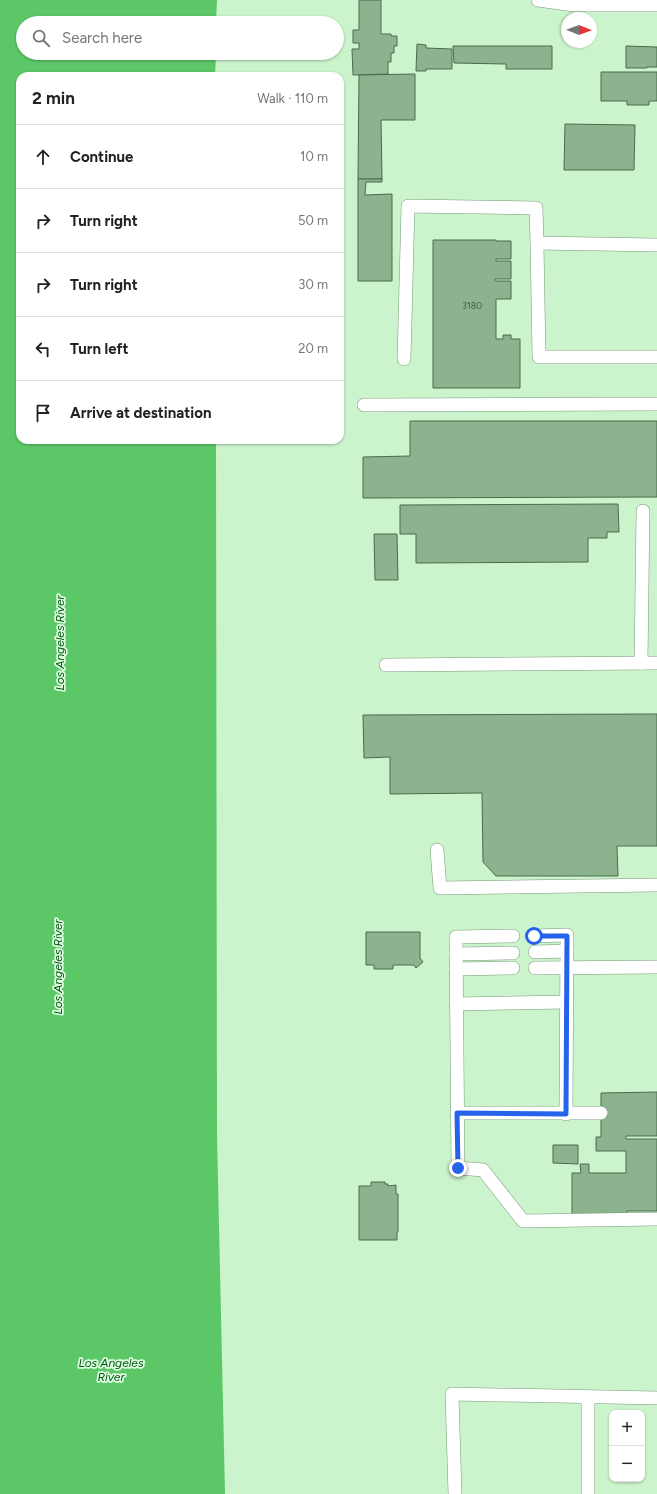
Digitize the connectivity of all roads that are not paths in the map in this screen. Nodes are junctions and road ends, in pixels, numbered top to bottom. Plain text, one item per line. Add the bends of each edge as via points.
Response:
1 (538, 0) edge
2 (657, 5) edge
3 (537, 243) junction
4 (657, 245) edge
5 (657, 357) edge
6 (404, 359) dead end
7 (657, 404) edge
8 (364, 405) dead end
9 (643, 511) dead end
10 (657, 662) edge
11 (641, 663) junction
12 (386, 665) dead end
13 (437, 850) dead end
14 (657, 885) edge
15 (512, 936) dead end
16 (534, 936) dead end
17 (567, 951) junction
18 (535, 952) dead end
19 (513, 953) dead end
20 (456, 954) junction
21 (657, 967) edge
22 (513, 968) dead end
23 (535, 968) dead end
24 (567, 968) junction
25 (456, 969) junction
26 (567, 1002) junction
27 (456, 1004) junction
28 (457, 1113) junction
29 (601, 1113) dead end
30 (566, 1114) junction
31 (657, 1220) edge
32 (588, 1396) junction
33 (657, 1398) edge
34 (455, 1494) edge
35 (588, 1494) edge

1 - 2 lane via 574,5
3 - 4 lane
3 - 5 lane via 539,357
3 - 6 lane via 536,208 408,206
7 - 8 lane
9 - 11 lane
10 - 11 lane
11 - 12 lane
13 - 14 lane via 440,888
15 - 20 lane via 456,937
16 - 17 lane via 567,936
17 - 18 lane
17 - 24 lane
19 - 20 lane
20 - 25 lane
21 - 24 lane
22 - 25 lane
23 - 24 lane
24 - 26 lane
25 - 27 lane
26 - 27 lane
26 - 30 lane
27 - 28 lane
28 - 30 lane
28 - 31 lane via 458,1168 483,1170 523,1221
29 - 30 lane
32 - 33 lane
32 - 34 lane via 452,1394
32 - 35 lane

